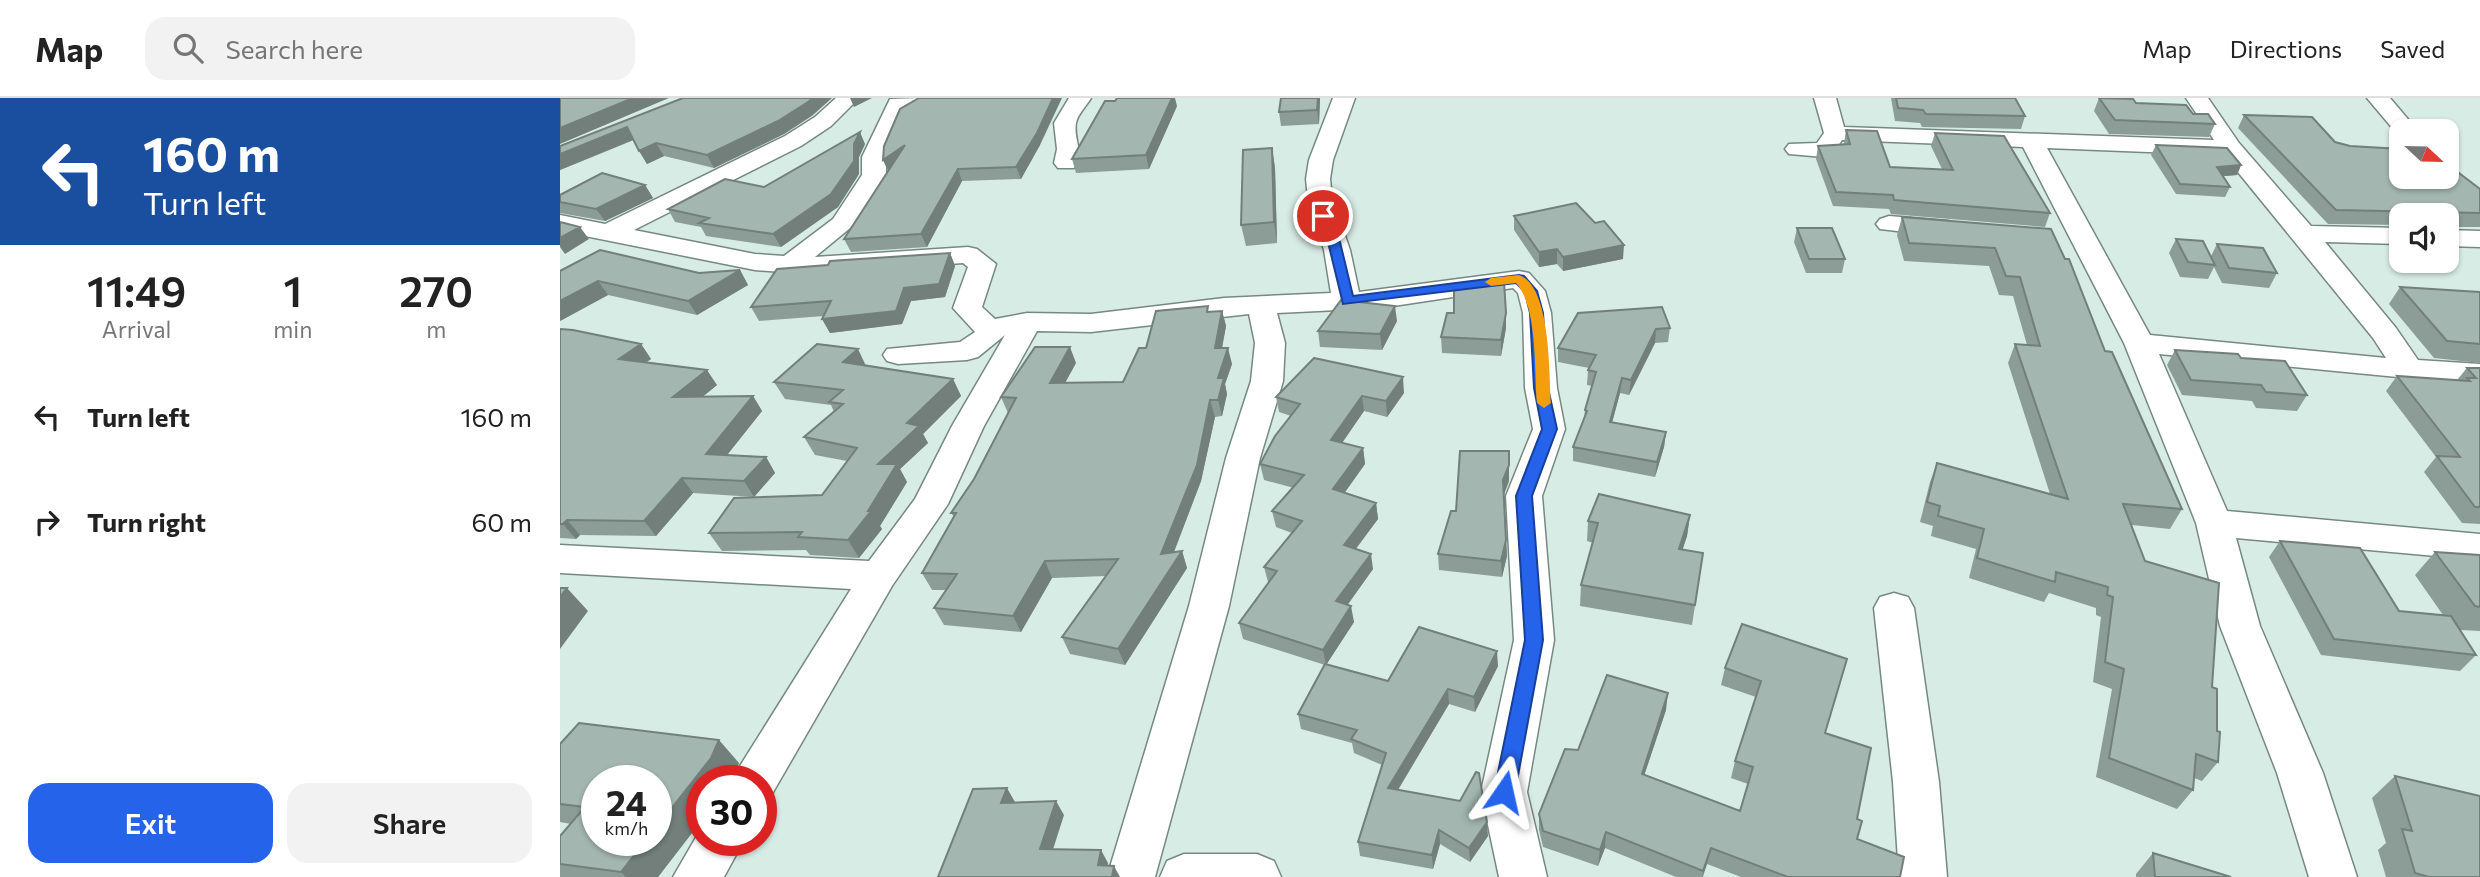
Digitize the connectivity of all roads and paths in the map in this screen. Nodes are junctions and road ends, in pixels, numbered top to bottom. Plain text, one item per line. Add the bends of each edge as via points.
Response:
1 (848, 98) edge
2 (909, 98) edge
3 (1080, 98) edge
4 (1344, 98) edge
5 (1825, 98) edge
6 (2197, 98) edge
7 (2378, 98) edge
8 (2396, 119) edge
9 (1835, 133) junction
10 (2031, 140) junction
11 (2231, 148) junction
12 (1797, 149) dead end
13 (1066, 163) dead end
14 (560, 223) edge
15 (1889, 224) dead end
16 (1977, 231) edge
17 (607, 233) junction
18 (2304, 234) junction
19 (2389, 236) edge
20 (2056, 238) edge
21 (2459, 238) edge
22 (2480, 239) edge
23 (2084, 240) junction
24 (790, 264) junction
25 (1347, 301) junction
26 (1261, 305) junction
27 (1027, 322) junction
28 (990, 329) junction
29 (2139, 343) junction
30 (898, 355) dead end
31 (2408, 369) junction
32 (2480, 373) edge
33 (2214, 523) junction
34 (2480, 547) edge
35 (560, 559) edge
36 (879, 576) junction
37 (1894, 608) dead end
38 (765, 765) edge
39 (710, 856) edge
40 (697, 877) edge
41 (1131, 877) edge
42 (1184, 877) edge
43 (1257, 877) edge
44 (1522, 877) edge
45 (1923, 877) edge
46 (2333, 877) edge

1 - 17 street via 788,143
2 - 24 street via 898,104 874,158 874,175 842,224
3 - 13 street via 1065,123
4 - 25 street via 1342,115 1319,170 1323,216 1334,242
5 - 9 street
6 - 11 street
7 - 8 street
9 - 10 street
9 - 12 street via 1824,150
10 - 11 street
10 - 23 street
11 - 18 street
14 - 17 street
15 - 16 street
17 - 24 street via 755,262
18 - 19 street
18 - 31 street via 2386,334
20 - 23 street
21 - 22 street
23 - 29 street
24 - 28 street via 968,255 982,264 967,308
25 - 26 street
25 - 44 street via 1519,279 1531,291 1549,429 1524,496 1534,640 1504,792
26 - 27 street via 1091,323
26 - 41 street via 1270,343 1268,381 1243,458 1209,606
27 - 28 street
27 - 36 street via 930,504
28 - 30 street via 990,335 967,351
29 - 31 street
29 - 33 street
31 - 32 street
33 - 34 street
33 - 46 street via 2240,626 2300,773
35 - 36 street
36 - 38 street
37 - 45 street
39 - 40 street
42 - 43 street

